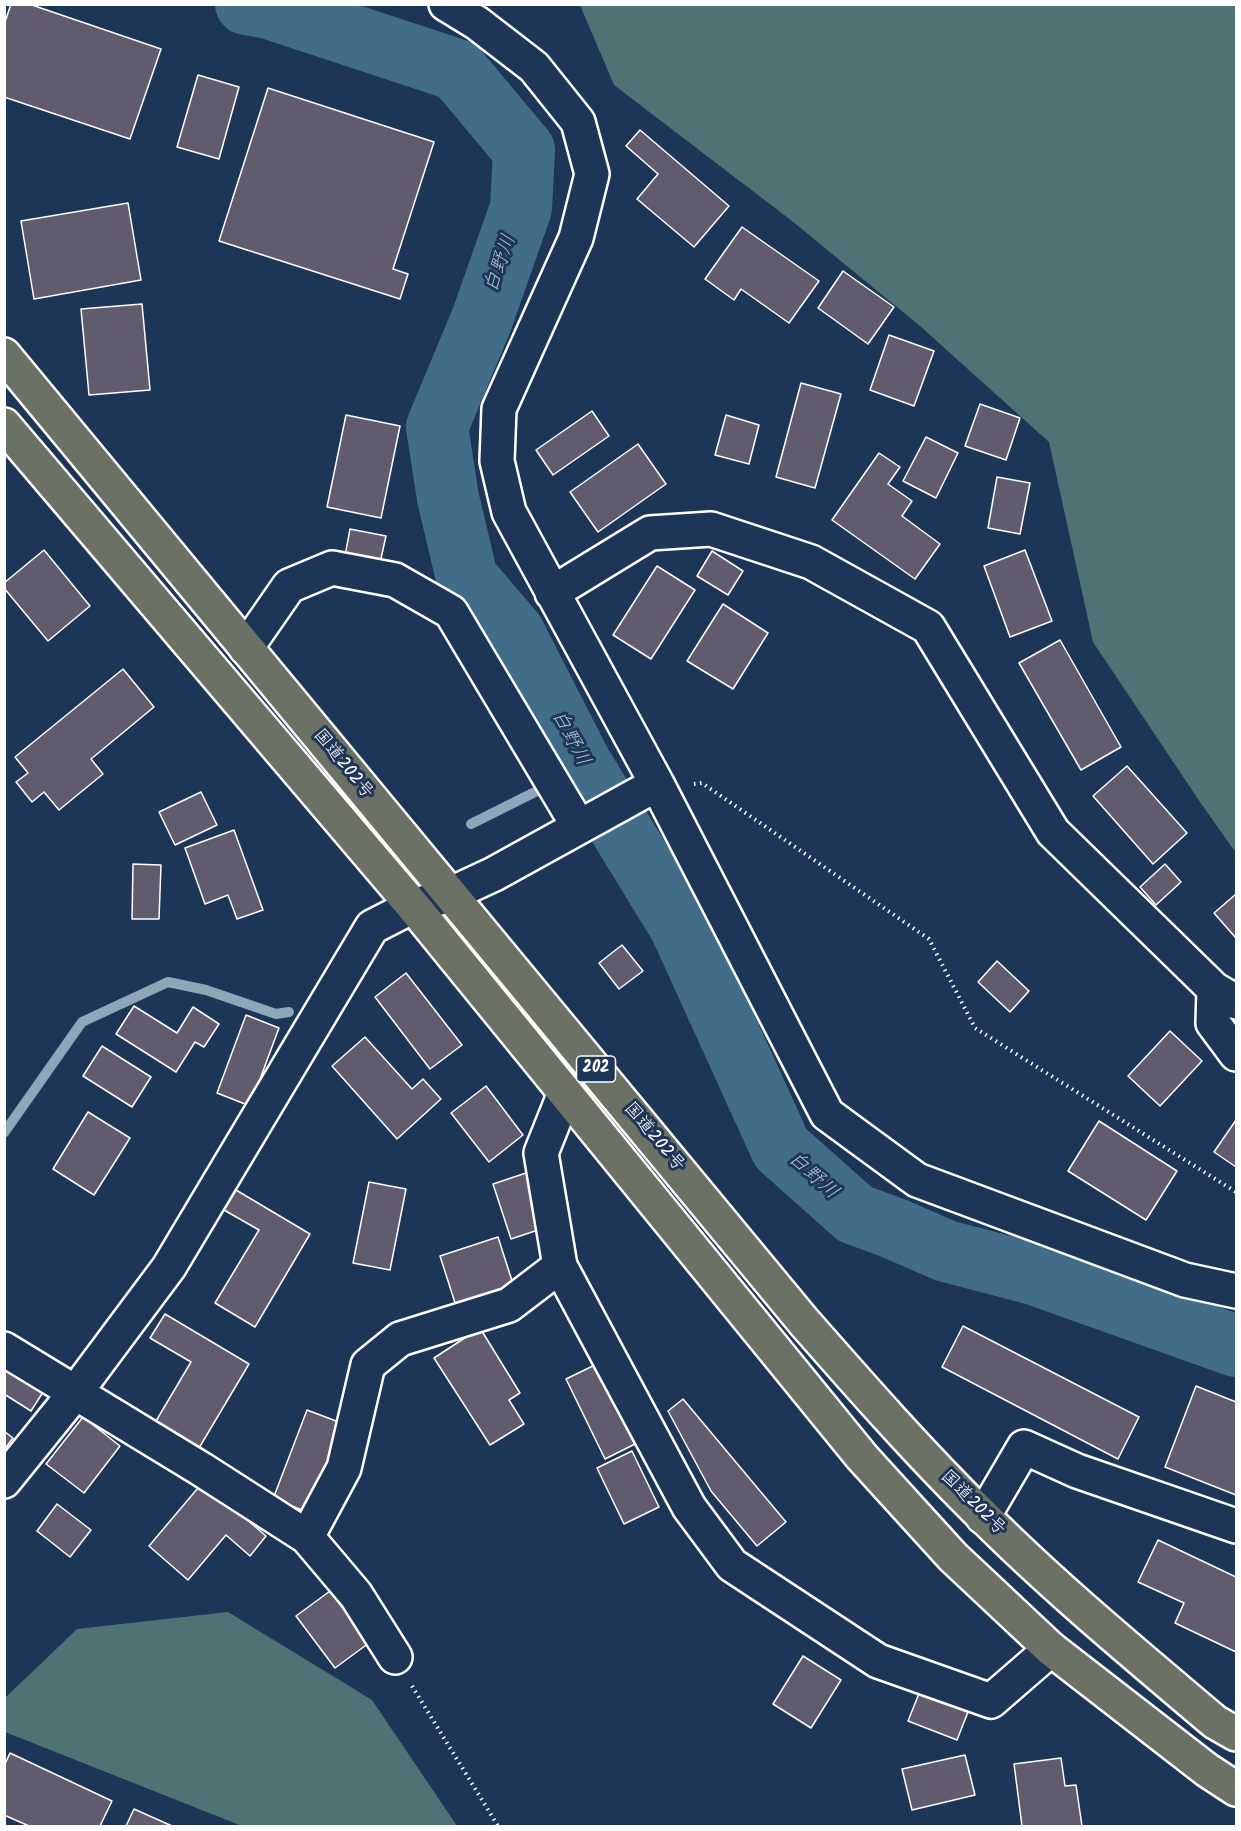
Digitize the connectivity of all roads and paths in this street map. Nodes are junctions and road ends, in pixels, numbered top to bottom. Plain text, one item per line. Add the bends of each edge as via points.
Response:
1 (446, 4) edge
2 (9, 371) edge
3 (4, 424) edge
4 (552, 593) junction
5 (246, 648) junction
6 (657, 784) junction
7 (574, 819) junction
8 (449, 895) junction
9 (413, 906) junction
10 (1225, 996) edge
11 (1236, 1054) edge
12 (565, 1093) junction
13 (1236, 1192) edge
14 (560, 1266) junction
15 (1236, 1291) edge
16 (4, 1349) edge
17 (75, 1393) junction
18 (4, 1481) edge
19 (983, 1517) junction
20 (1236, 1526) edge
21 (307, 1537) junction
22 (1052, 1649) junction
23 (394, 1657) joint
24 (1236, 1734) edge
25 (1236, 1790) edge
26 (498, 1827) edge

1 - 4 street via 534,67 578,122 592,174 576,238 499,409 497,461 509,512
2 - 5 highway, 国道202号 / 202
3 - 9 highway, 国道202号 / 202
4 - 6 street
4 - 10 street via 650,533 711,529 811,562 928,627 1053,832
5 - 7 street via 289,586 333,568 395,580 451,612
5 - 8 highway, 国道202号 / 202
6 - 7 street
6 - 13 path via 702,783 929,939 975,1028
6 - 15 street via 827,1114 917,1180 1185,1280
7 - 8 street via 494,874
8 - 9 street
8 - 19 highway, 国道202号 / 202 via 804,1322 905,1437
9 - 12 highway, 国道202号 / 202
9 - 17 street via 372,927 170,1267
10 - 11 street via 1214,1023
12 - 14 street via 541,1154
12 - 22 highway, 国道202号 / 202 via 862,1457 953,1557
14 - 21 street via 509,1305 400,1339 368,1365 344,1468
14 - 22 street via 689,1507 732,1565 878,1661 991,1701
16 - 17 street
17 - 18 street
17 - 21 street
19 - 20 street via 1024,1447 1077,1471
19 - 24 highway, 国道202号 / 202 via 1076,1605 1215,1722
21 - 23 street via 356,1596
22 - 25 highway, 国道202号 / 202
23 - 26 path

